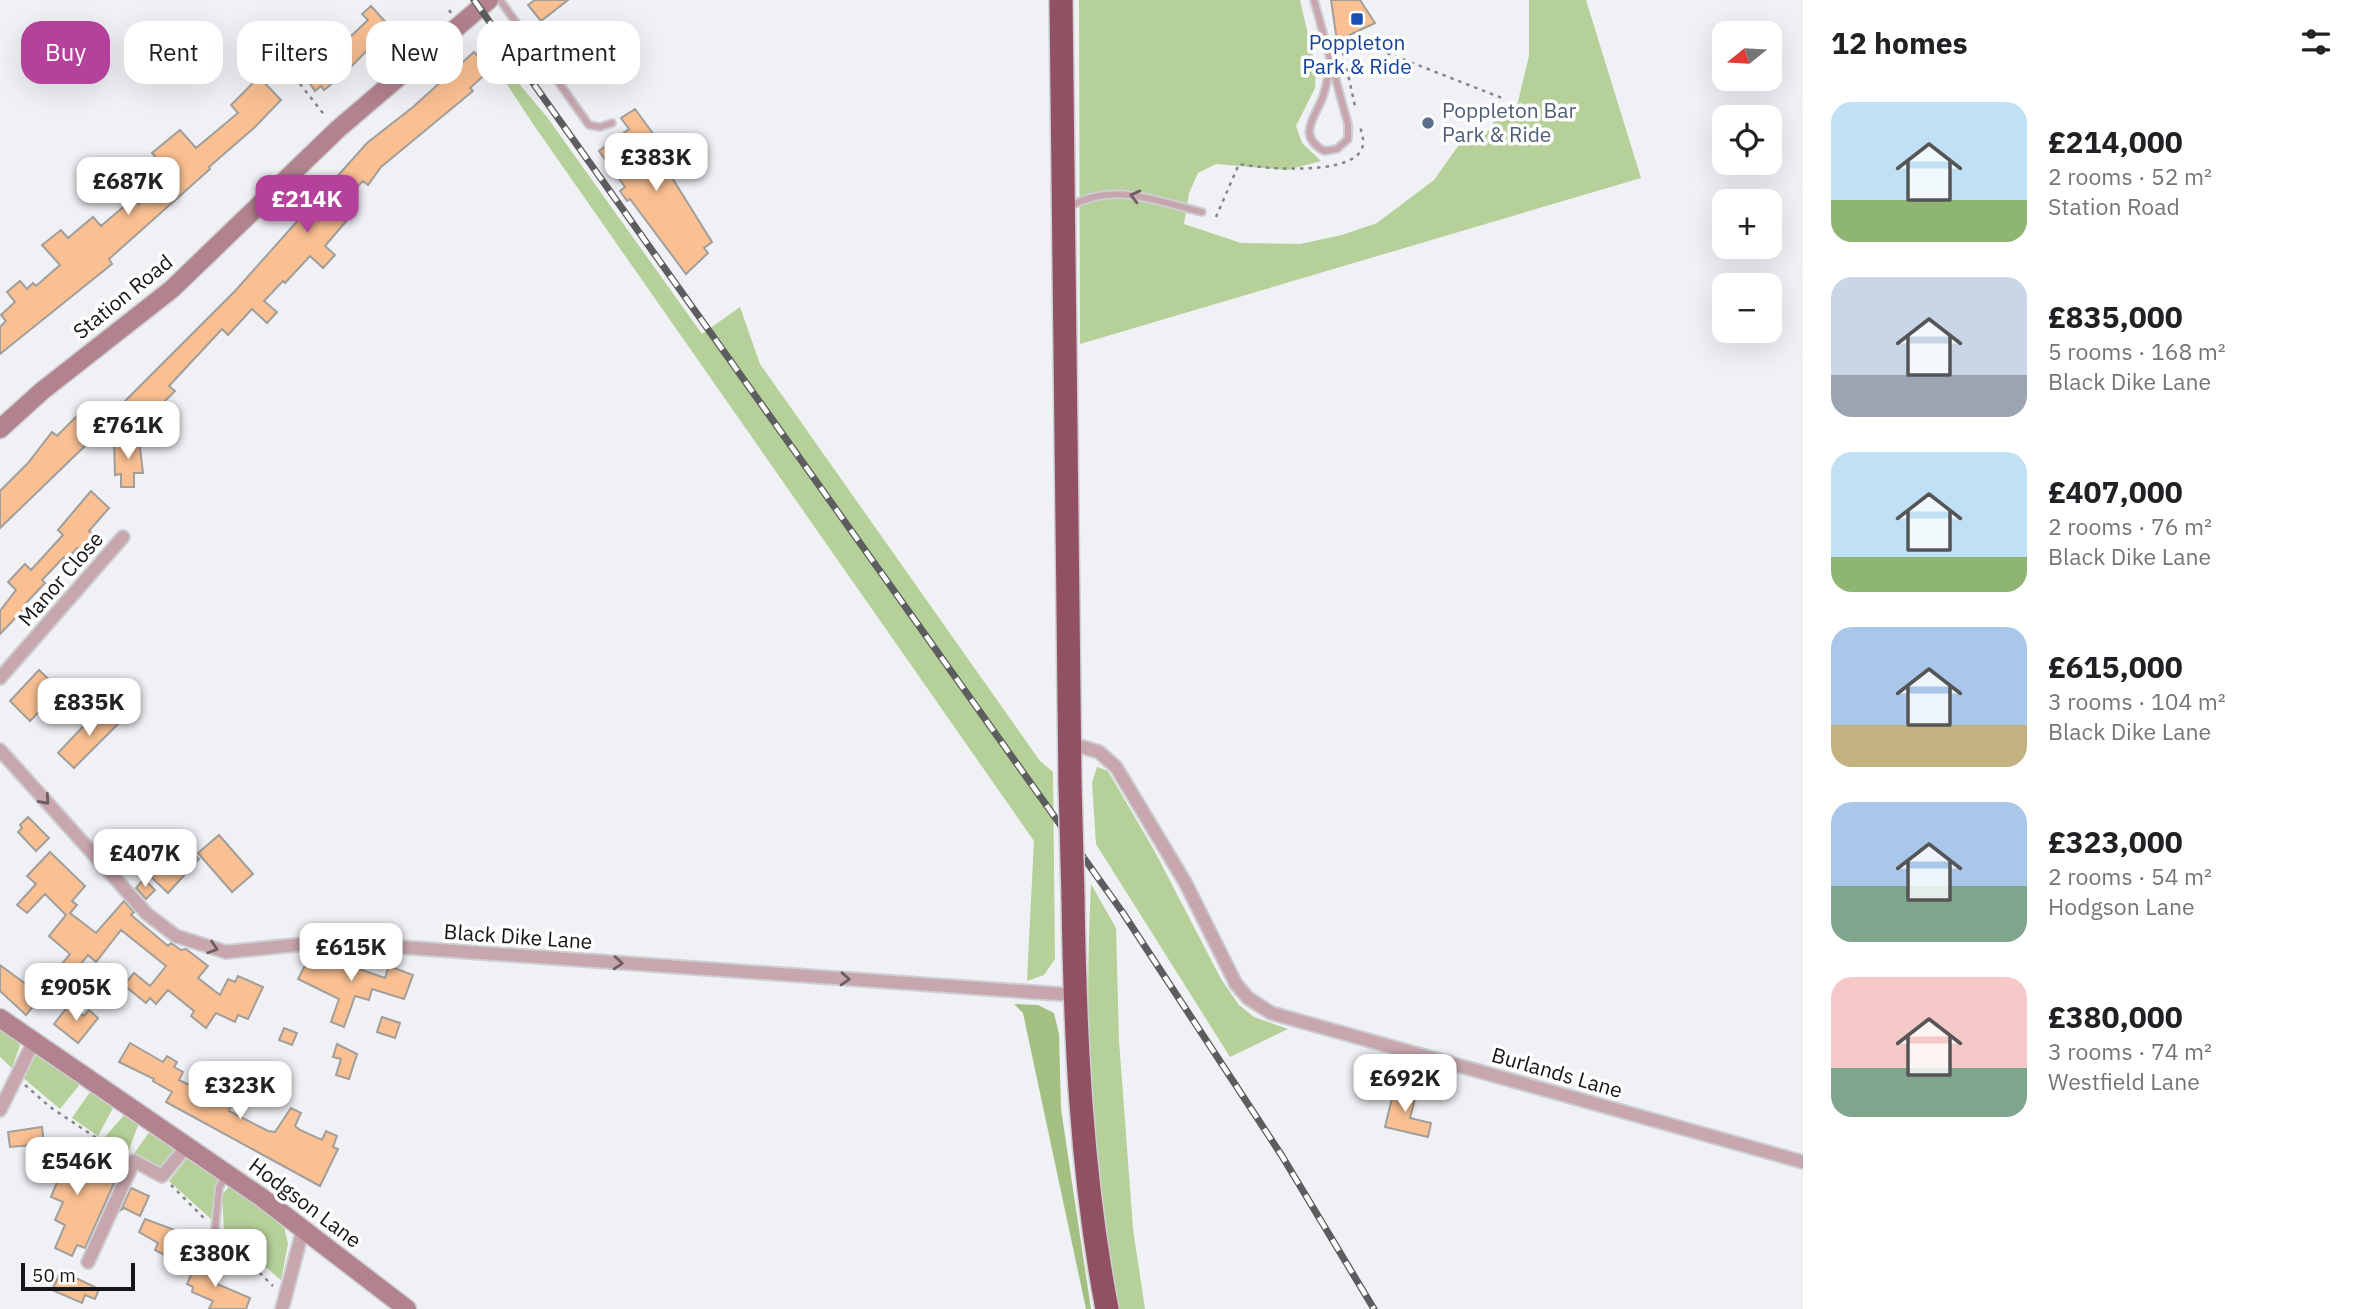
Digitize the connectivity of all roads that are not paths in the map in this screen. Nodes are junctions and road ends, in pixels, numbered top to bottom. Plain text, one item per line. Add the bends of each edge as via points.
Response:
1 (489, 0) edge
2 (500, 0) edge
3 (1061, 0) edge
4 (1314, 0) edge
5 (1330, 66) junction
6 (612, 123) dead end
7 (1062, 211) junction
8 (1202, 212) dead end
9 (0, 429) edge
10 (123, 537) dead end
11 (0, 678) edge
12 (1069, 743) junction
13 (0, 750) edge
14 (1074, 995) junction
15 (0, 1017) edge
16 (34, 1041) junction
17 (0, 1110) edge
18 (187, 1146) junction
19 (1803, 1163) edge
20 (227, 1174) junction
21 (303, 1228) junction
22 (215, 1229) road end
23 (88, 1262) dead end
24 (283, 1306) edge
25 (407, 1309) edge
26 (1107, 1309) edge

1 - 9 street, Station Road via 338,129 172,289
2 - 6 lane via 589,125
3 - 7 highway
4 - 5 lane
5 - 5 lane via 1348,124 1348,139 1337,149 1324,151 1308,134
8 -> 7 lane via 1117,191 1085,198
7 - 12 highway
10 - 11 street, Manor Close
12 - 14 highway, bridge
12 - 19 street, Burlands Lane via 1099,752 1116,767 1185,882 1236,984 1271,1013
13 -> 14 street, Black Dike Lane via 147,914 176,936 226,953 356,944
14 - 26 highway via 1080,1110
15 - 16 street, Hodgson Lane
16 - 17 street
16 - 18 street, Hodgson Lane
18 - 20 street, Hodgson Lane
18 - 23 street via 162,1176 134,1161
20 - 21 street, Hodgson Lane
20 - 22 lane via 219,1188
21 - 24 street
21 - 25 street, Hodgson Lane

